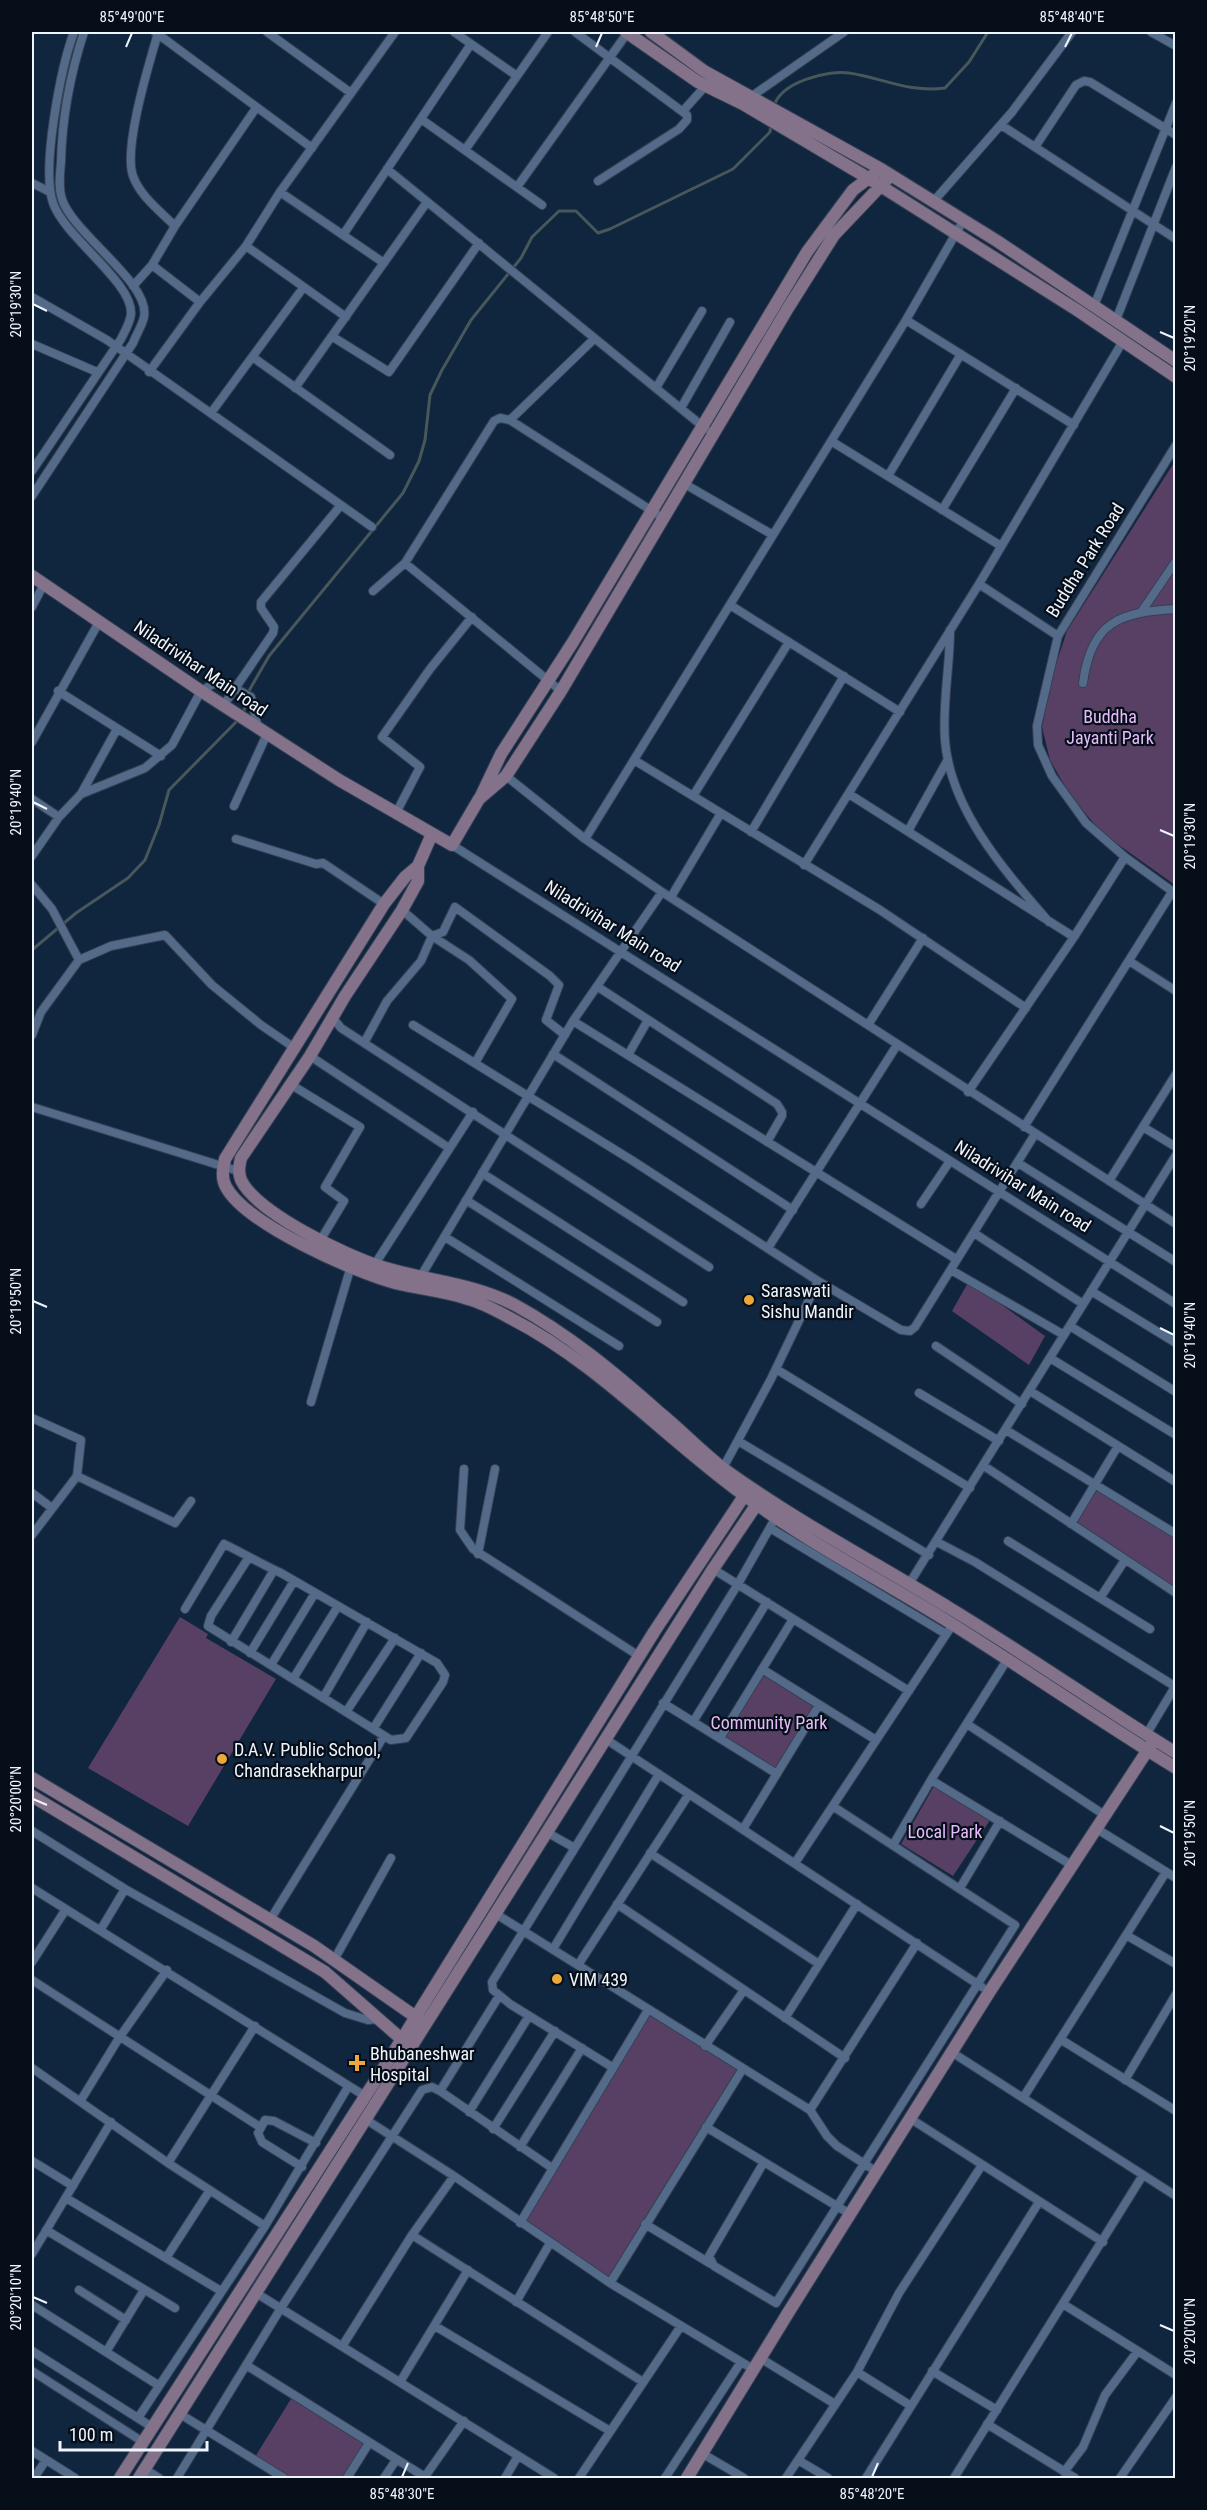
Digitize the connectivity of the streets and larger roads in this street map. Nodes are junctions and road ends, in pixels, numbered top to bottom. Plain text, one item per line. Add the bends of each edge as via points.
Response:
1 (74, 32) edge
2 (84, 32) edge
3 (156, 32) edge
4 (267, 32) edge
5 (395, 32) edge
6 (454, 32) edge
7 (548, 32) edge
8 (575, 32) edge
9 (627, 32) edge
10 (844, 32) edge
11 (1072, 32) edge
12 (1151, 32) edge
13 (1173, 32) edge
14 (659, 34) edge
15 (471, 44) junction
16 (1172, 44) edge
17 (610, 57) junction
18 (517, 76) junction
19 (709, 81) junction
20 (351, 93) junction
21 (752, 96) junction
22 (1176, 103) edge
23 (760, 107) junction
24 (256, 108) junction
25 (683, 111) junction
26 (421, 119) junction
27 (1001, 125) junction
28 (1166, 129) junction
29 (1176, 135) edge
30 (1035, 147) junction
31 (312, 148) junction
32 (465, 150) junction
33 (1176, 167) edge
34 (387, 169) junction
35 (886, 172) junction
36 (868, 178) junction
37 (598, 181) dead end
38 (32, 183) edge
39 (881, 186) junction
40 (517, 187) junction
41 (50, 192) junction
42 (280, 192) junction
43 (427, 202) junction
44 (933, 202) junction
45 (542, 206) dead end
46 (1133, 211) junction
47 (963, 221) junction
48 (1152, 224) junction
49 (175, 226) junction
50 (343, 234) junction
51 (955, 234) junction
52 (1176, 239) edge
53 (479, 243) junction
54 (246, 246) junction
55 (384, 264) junction
56 (152, 265) junction
57 (133, 286) junction
58 (303, 288) junction
59 (32, 297) edge
60 (200, 302) junction
61 (1077, 302) junction
62 (1094, 306) junction
63 (702, 311) dead end
64 (346, 317) junction
65 (906, 320) junction
66 (1116, 320) junction
67 (730, 322) dead end
68 (333, 336) junction
69 (594, 339) junction
70 (1123, 341) junction
71 (32, 344) edge
72 (116, 347) junction
73 (126, 354) junction
74 (961, 354) junction
75 (254, 358) junction
76 (1176, 361) edge
77 (97, 372) junction
78 (149, 372) junction
79 (1176, 377) edge
80 (295, 388) junction
81 (656, 388) junction
82 (1016, 388) junction
83 (681, 408) junction
84 (211, 413) junction
85 (510, 420) junction
86 (1074, 425) junction
87 (703, 427) junction
88 (713, 435) junction
89 (831, 441) junction
90 (1176, 445) edge
91 (390, 454) dead end
92 (32, 471) edge
93 (888, 476) junction
94 (683, 483) junction
95 (32, 496) edge
96 (341, 505) junction
97 (942, 510) junction
98 (657, 514) junction
99 (372, 527) dead end
100 (773, 535) junction
101 (1001, 546) junction
102 (1176, 561) edge
103 (405, 563) junction
104 (32, 576) edge
105 (44, 584) junction
106 (979, 584) junction
107 (374, 591) dead end
108 (730, 605) junction
109 (32, 607) edge
110 (1176, 609) edge
111 (1142, 611) junction
112 (472, 617) junction
113 (99, 622) junction
114 (950, 630) junction
115 (1058, 636) junction
116 (789, 642) junction
117 (844, 676) junction
118 (548, 680) junction
119 (1083, 683) dead end
120 (236, 688) junction
121 (58, 691) junction
122 (201, 691) junction
123 (561, 691) junction
124 (226, 707) junction
125 (900, 712) junction
126 (257, 728) junction
127 (117, 729) junction
128 (32, 742) edge
129 (161, 756) junction
130 (634, 760) junction
131 (947, 761) junction
132 (506, 776) junction
133 (81, 794) junction
134 (849, 794) junction
135 (693, 796) junction
136 (32, 799) edge
137 (479, 799) junction
138 (234, 806) dead end
139 (396, 813) junction
140 (721, 813) junction
141 (59, 817) junction
142 (908, 831) junction
143 (751, 832) junction
144 (432, 834) junction
145 (236, 839) dead end
146 (585, 839) junction
147 (452, 845) junction
148 (32, 856) edge
149 (1125, 857) junction
150 (804, 865) junction
151 (418, 866) junction
152 (32, 885) edge
153 (1174, 893) edge
154 (667, 894) junction
155 (384, 904) junction
156 (402, 910) junction
157 (1049, 922) junction
158 (432, 936) junction
159 (923, 938) junction
160 (1074, 938) junction
161 (621, 952) junction
162 (80, 960) junction
163 (1129, 962) junction
164 (597, 987) junction
165 (1176, 991) edge
166 (1026, 1008) junction
167 (333, 1018) junction
168 (648, 1020) junction
169 (573, 1022) junction
170 (413, 1025) dead end
171 (868, 1025) junction
172 (32, 1035) edge
173 (565, 1035) junction
174 (364, 1043) junction
175 (897, 1045) junction
176 (296, 1049) junction
177 (553, 1054) junction
178 (628, 1055) junction
179 (310, 1056) junction
180 (475, 1064) junction
181 (1176, 1074) edge
182 (290, 1084) junction
183 (968, 1092) junction
184 (528, 1096) junction
185 (860, 1104) junction
186 (32, 1107) edge
187 (472, 1112) junction
188 (1024, 1127) junction
189 (1143, 1127) junction
190 (1035, 1134) junction
191 (505, 1135) junction
192 (767, 1142) junction
193 (1176, 1147) edge
194 (449, 1148) junction
195 (1176, 1155) edge
196 (950, 1161) junction
197 (1018, 1163) junction
198 (223, 1167) junction
199 (238, 1171) junction
200 (816, 1172) junction
201 (482, 1173) junction
202 (1109, 1181) junction
203 (999, 1193) junction
204 (466, 1200) junction
205 (921, 1204) dead end
206 (1146, 1205) junction
207 (793, 1210) junction
208 (1176, 1224) edge
209 (1128, 1232) junction
210 (974, 1233) junction
211 (445, 1237) junction
212 (320, 1241) junction
213 (768, 1248) junction
214 (957, 1260) junction
215 (1109, 1262) junction
216 (1176, 1262) edge
217 (375, 1264) junction
218 (351, 1266) junction
219 (709, 1267) dead end
220 (951, 1270) junction
221 (421, 1276) junction
222 (818, 1281) junction
223 (1091, 1291) junction
224 (683, 1302) dead end
225 (1083, 1304) junction
226 (1176, 1304) edge
227 (657, 1322) dead end
228 (1070, 1326) junction
229 (1064, 1335) junction
230 (1176, 1343) edge
231 (619, 1346) dead end
232 (936, 1346) dead end
233 (1050, 1358) junction
234 (776, 1370) junction
235 (1030, 1391) junction
236 (1176, 1392) edge
237 (920, 1393) dead end
238 (311, 1402) dead end
239 (1022, 1404) junction
240 (32, 1418) edge
241 (1006, 1430) junction
242 (1176, 1435) edge
243 (738, 1441) junction
244 (999, 1441) junction
245 (1118, 1446) junction
246 (984, 1466) junction
247 (723, 1468) junction
248 (464, 1469) dead end
249 (495, 1469) dead end
250 (76, 1476) junction
251 (1176, 1482) edge
252 (1095, 1485) junction
253 (970, 1488) junction
254 (748, 1491) junction
255 (32, 1493) edge
256 (761, 1500) junction
257 (190, 1501) dead end
258 (52, 1508) junction
259 (773, 1522) junction
260 (1071, 1524) junction
261 (1176, 1534) edge
262 (32, 1535) edge
263 (1008, 1541) dead end
264 (937, 1542) junction
265 (478, 1554) junction
266 (929, 1555) junction
267 (249, 1557) junction
268 (1125, 1560) junction
269 (713, 1569) junction
270 (274, 1570) junction
271 (294, 1581) junction
272 (738, 1584) junction
273 (909, 1584) junction
274 (315, 1593) junction
275 (1176, 1593) edge
276 (1100, 1598) junction
277 (767, 1602) junction
278 (933, 1605) junction
279 (338, 1606) junction
280 (185, 1609) dead end
281 (793, 1618) junction
282 (367, 1622) junction
283 (949, 1629) junction
284 (1150, 1629) dead end
285 (395, 1638) junction
286 (231, 1642) junction
287 (250, 1653) junction
288 (421, 1653) junction
289 (639, 1656) junction
290 (1007, 1660) junction
291 (271, 1665) junction
292 (762, 1669) junction
293 (293, 1679) junction
294 (1175, 1686) edge
295 (909, 1691) junction
296 (323, 1698) junction
297 (663, 1703) junction
298 (819, 1705) junction
299 (346, 1712) junction
300 (693, 1722) junction
301 (967, 1724) junction
302 (373, 1729) junction
303 (384, 1736) junction
304 (720, 1738) junction
305 (607, 1740) junction
306 (876, 1740) junction
307 (1149, 1742) junction
308 (1176, 1753) edge
309 (630, 1755) junction
310 (1176, 1768) edge
311 (659, 1774) junction
312 (777, 1774) junction
313 (32, 1778) edge
314 (931, 1779) junction
315 (689, 1794) junction
316 (32, 1796) edge
317 (834, 1808) junction
318 (1106, 1816) junction
319 (1000, 1821) junction
320 (743, 1829) junction
321 (1097, 1829) junction
322 (32, 1831) edge
323 (548, 1833) junction
324 (893, 1845) junction
325 (573, 1847) junction
326 (650, 1853) junction
327 (391, 1858) dead end
328 (795, 1863) junction
329 (1073, 1866) junction
330 (1166, 1872) junction
331 (1176, 1878) edge
332 (500, 1880) junction
333 (32, 1888) edge
334 (513, 1888) junction
335 (960, 1888) junction
336 (125, 1889) junction
337 (617, 1904) junction
338 (857, 1904) junction
339 (66, 1909) junction
340 (496, 1914) junction
341 (270, 1920) junction
342 (101, 1929) junction
343 (522, 1929) junction
344 (1126, 1935) junction
345 (917, 1943) junction
346 (553, 1949) junction
347 (334, 1960) junction
348 (32, 1962) edge
349 (819, 1964) junction
350 (1176, 1964) edge
351 (578, 1965) junction
352 (167, 1970) junction
353 (32, 1980) edge
354 (978, 1984) junction
355 (744, 1990) junction
356 (990, 1991) junction
357 (1176, 1994) edge
358 (499, 1996) junction
359 (648, 2010) junction
360 (529, 2016) junction
361 (785, 2018) junction
362 (379, 2019) junction
363 (421, 2021) junction
364 (255, 2026) junction
365 (555, 2031) junction
366 (119, 2038) junction
367 (401, 2039) junction
368 (1060, 2039) junction
369 (705, 2046) junction
370 (412, 2047) junction
371 (582, 2048) junction
372 (953, 2053) junction
373 (844, 2058) junction
374 (612, 2067) junction
375 (32, 2068) edge
376 (742, 2070) junction
377 (1125, 2080) junction
378 (348, 2087) junction
379 (440, 2091) junction
380 (211, 2096) junction
381 (365, 2096) junction
382 (1023, 2098) junction
383 (81, 2100) junction
384 (810, 2110) junction
385 (1176, 2111) edge
386 (469, 2112) junction
387 (365, 2119) junction
388 (911, 2119) junction
389 (111, 2122) junction
390 (260, 2127) junction
391 (706, 2127) junction
392 (493, 2129) junction
393 (392, 2134) junction
394 (316, 2143) junction
395 (520, 2147) junction
396 (32, 2162) edge
397 (764, 2162) junction
398 (863, 2162) junction
399 (168, 2163) junction
400 (982, 2165) junction
401 (302, 2167) junction
402 (552, 2168) junction
403 (878, 2172) junction
404 (1143, 2175) junction
405 (454, 2176) junction
406 (72, 2187) junction
407 (210, 2190) junction
408 (1176, 2196) edge
409 (66, 2198) junction
410 (1039, 2202) junction
411 (836, 2206) junction
412 (850, 2214) junction
413 (520, 2223) junction
414 (645, 2224) junction
415 (265, 2226) junction
416 (46, 2230) junction
417 (412, 2235) junction
418 (1103, 2242) junction
419 (550, 2243) junction
420 (32, 2254) edge
421 (166, 2258) junction
422 (714, 2266) junction
423 (468, 2270) junction
424 (610, 2283) junction
425 (79, 2290) dead end
426 (144, 2290) junction
427 (221, 2291) junction
428 (256, 2293) junction
429 (516, 2302) junction
430 (233, 2303) junction
431 (1063, 2304) junction
432 (32, 2305) edge
433 (175, 2308) dead end
434 (281, 2308) junction
435 (245, 2311) junction
436 (126, 2320) junction
437 (435, 2326) junction
438 (681, 2326) junction
439 (343, 2345) junction
440 (32, 2351) edge
441 (106, 2352) junction
442 (1137, 2352) junction
443 (760, 2358) junction
444 (46, 2360) junction
445 (741, 2362) junction
446 (246, 2366) junction
447 (753, 2369) junction
448 (932, 2371) junction
449 (857, 2372) junction
450 (34, 2373) edge
451 (1176, 2375) edge
452 (400, 2382) junction
453 (643, 2382) junction
454 (158, 2385) junction
455 (1176, 2397) edge
456 (835, 2404) junction
457 (911, 2406) junction
458 (997, 2410) junction
459 (180, 2414) junction
460 (138, 2418) junction
461 (464, 2421) junction
462 (987, 2424) junction
463 (152, 2427) junction
464 (205, 2430) junction
465 (610, 2431) junction
466 (143, 2442) junction
467 (369, 2443) junction
468 (32, 2451) edge
469 (703, 2454) junction
470 (518, 2456) junction
471 (46, 2460) junction
472 (396, 2460) junction
473 (798, 2460) junction
474 (1064, 2472) junction
475 (142, 2474) edge
476 (34, 2478) edge
477 (75, 2478) edge
478 (120, 2478) edge
479 (159, 2478) edge
480 (177, 2478) edge
481 (284, 2478) edge
482 (347, 2478) edge
483 (384, 2478) edge
484 (425, 2478) edge
485 (505, 2478) edge
486 (554, 2478) edge
487 (579, 2478) edge
488 (665, 2478) edge
489 (687, 2478) edge
490 (744, 2478) edge
491 (786, 2478) edge
492 (828, 2478) edge
493 (867, 2478) edge
494 (954, 2478) edge
495 (1075, 2478) edge
496 (1120, 2478) edge

1 - 41 street via 57,94
2 - 57 street via 67,94 60,191 70,216
3 - 24 street
3 - 49 street via 133,141 132,174 140,191
4 - 20 street
5 - 20 street
6 - 15 street
7 - 18 street
8 - 17 street
9 - 17 street
9 - 19 street
10 - 21 street
11 - 27 street
12 - 16 street
13 - 16 street
14 - 19 street
15 - 18 street
15 - 26 street
17 - 25 street
17 - 40 street
18 - 32 street
19 - 21 street
19 - 23 street
19 - 25 street
20 - 31 street
21 - 23 street
22 - 28 street
23 - 35 street via 798,121
23 - 36 street via 795,136
24 - 31 street
24 - 49 street
25 - 37 street via 687,115 684,125
26 - 32 street
26 - 34 street
27 - 30 street
27 - 44 street
28 - 29 street
28 - 30 street via 1084,81 1076,85
28 - 46 street
30 - 46 street
31 - 42 street
32 - 40 street
33 - 48 street
34 - 43 street
34 - 50 street
35 - 36 street
35 - 39 street
35 - 44 street
36 - 39 street
36 - 87 street via 853,190 807,252
38 - 41 street
39 - 51 street
39 - 88 street via 834,235
40 - 45 street
41 - 72 street via 63,221 129,301 128,328
42 - 50 street
42 - 54 street
43 - 53 street
43 - 55 street
44 - 47 street
46 - 48 street
46 - 62 street
47 - 51 street
47 - 61 street via 997,241
48 - 52 street
48 - 66 street
49 - 56 street
50 - 55 street
51 - 61 street
51 - 65 street
53 - 68 street via 389,372
53 - 69 street
54 - 58 street
54 - 60 street
55 - 64 street
56 - 57 street
56 - 60 street
57 - 73 street via 144,318
58 - 64 street
58 - 75 street
59 - 72 street
60 - 78 street
61 - 62 street
61 - 70 street
62 - 66 street
63 - 81 street
64 - 68 street
65 - 74 street
65 - 89 street
66 - 76 street
67 - 83 street
68 - 80 street
69 - 81 street
69 - 85 street
70 - 79 street
70 - 86 street
71 - 77 street
72 - 73 street
72 - 77 street
73 - 78 street
73 - 95 street
74 - 82 street
74 - 93 street
75 - 80 street
75 - 84 street
77 - 92 street
78 - 84 street
80 - 91 street
81 - 83 street
82 - 86 street
82 - 97 street
83 - 87 street
84 - 96 street
85 - 98 street
85 - 103 street via 494,421
86 - 101 street
87 - 88 street
87 - 98 street
88 - 94 street
89 - 93 street
89 - 100 street
90 - 115 street, Buddha Park Road
93 - 97 street
94 - 98 street
94 - 100 street
96 - 99 street
96 - 120 street via 261,602 274,627 273,633
97 - 101 street
98 - 118 street
98 - 123 street
100 - 108 street
101 - 106 street
102 - 111 street
103 - 107 street
103 - 112 street
104 - 105 street, Niladrivihar Main road
105 - 109 street
105 - 113 street, Niladrivihar Main road
106 - 114 street
106 - 115 street
108 - 116 street
108 - 130 street
110 - 111 street
111 - 119 street via 1118,618 1107,627 1091,651
112 - 118 street
112 - 139 street via 382,737 420,767
113 - 121 street
113 - 122 street, Niladrivihar Main road
114 - 125 street
114 - 131 street via 945,703
115 - 149 street, Buddha Park Road via 1037,726 1038,745 1065,796 1086,823
116 - 117 street
116 - 135 street
117 - 125 street
117 - 143 street
118 - 123 street
118 - 137 street via 496,763
120 - 122 street via 213,684
120 - 124 street
120 - 126 street via 251,697
121 - 127 street
121 - 128 street
122 - 124 street, Niladrivihar Main road
122 - 129 street via 172,745
123 - 132 street
124 - 126 street, Niladrivihar Main road
125 - 134 street
126 - 138 street
126 - 139 street, Niladrivihar Main road
127 - 129 street
127 - 133 street
129 - 133 street via 145,768
130 - 135 street
130 - 146 street
131 - 142 street
131 - 157 street via 990,850
132 - 137 street
132 - 146 street
133 - 141 street
134 - 142 street
134 - 150 street
135 - 140 street
136 - 141 street
137 - 147 street
139 - 144 street, Niladrivihar Main road
140 - 143 street
140 - 154 street
141 - 148 street
142 - 157 street
143 - 150 street
144 - 147 street, Niladrivihar Main road
144 - 151 street
145 - 155 street via 323,863
146 - 154 street
147 - 161 street, Niladrivihar Main road
149 - 153 street, Buddha Park Road
149 - 160 street
150 - 159 street
151 - 155 street
151 - 156 street via 418,881
152 - 162 street
153 - 163 street
154 - 161 street
154 - 171 street
155 - 176 street
156 - 158 street
156 - 167 street
157 - 160 street
158 - 173 street via 443,932 455,908 470,916 559,986 546,1020
158 - 174 street via 421,961 387,1001
158 - 180 street via 469,960 512,999
159 - 166 street
159 - 171 street
160 - 166 street
161 - 164 street
161 - 185 street, Niladrivihar Main road
162 - 172 street via 41,1012
162 - 176 street via 111,946 165,935 212,985
163 - 165 street
163 - 188 street
164 - 168 street
164 - 169 street
166 - 183 street
167 - 174 street
167 - 179 street
168 - 178 street
168 - 192 street via 781,1108 782,1116
169 - 173 street
169 - 178 street
170 - 180 street
171 - 175 street
173 - 177 street
174 - 187 street
175 - 183 street
175 - 185 street
176 - 198 street
177 - 184 street
177 - 207 street
178 - 192 street
179 - 182 street
179 - 194 street
180 - 184 street
181 - 189 street
182 - 199 street via 242,1158
182 - 212 street via 360,1127 325,1186 344,1201
183 - 188 street
184 - 191 street
184 - 213 street
185 - 196 street, Niladrivihar Main road
185 - 200 street
186 - 198 street
187 - 191 street
187 - 194 street
188 - 190 street
189 - 193 street
189 - 202 street
190 - 197 street
190 - 202 street
191 - 201 street
191 - 219 street
192 - 200 street
194 - 217 street
195 - 206 street
196 - 203 street, Niladrivihar Main road
196 - 205 street
197 - 203 street
197 - 209 street
198 - 199 street
198 - 218 street via 227,1190 247,1213
199 - 212 street via 242,1183 256,1198
200 - 207 street
200 - 214 street
201 - 204 street
201 - 224 street
202 - 206 street
203 - 210 street
203 - 215 street, Niladrivihar Main road
204 - 211 street
204 - 227 street
206 - 208 street
206 - 209 street
207 - 213 street
209 - 215 street
209 - 216 street
210 - 214 street
210 - 225 street
211 - 221 street
211 - 231 street
212 - 217 street
213 - 222 street
214 - 220 street
215 - 223 street
215 - 226 street, Niladrivihar Main road
217 - 221 street
218 - 238 street
218 - 254 street via 393,1282 468,1298 518,1322 568,1353 674,1442
220 - 222 street via 910,1331 901,1330
220 - 229 street
221 - 247 street via 479,1288 547,1325 598,1359
222 - 234 street
223 - 225 street
223 - 230 street
225 - 228 street
228 - 229 street
228 - 236 street
229 - 233 street
232 - 239 street
233 - 235 street
233 - 242 street
234 - 243 street
234 - 253 street
235 - 239 street
235 - 245 street
237 - 244 street
239 - 241 street
240 - 250 street via 81,1440
241 - 244 street
241 - 252 street
243 - 247 street
243 - 266 street
244 - 246 street
245 - 251 street
245 - 252 street
246 - 253 street
246 - 260 street
247 - 254 street
248 - 265 street via 460,1530
249 - 265 street
250 - 257 street via 176,1523
250 - 258 street
252 - 260 street
252 - 261 street
253 - 264 street
254 - 256 street
254 - 289 street
255 - 258 street
256 - 259 street
256 - 269 street
256 - 273 street
258 - 262 street
259 - 272 street
259 - 278 street
259 - 283 street
260 - 268 street
263 - 276 street
264 - 266 street
264 - 294 street
265 - 289 street
266 - 273 street
267 - 270 street
267 - 280 street via 224,1544
267 - 286 street via 208,1622 212,1630
268 - 275 street
268 - 276 street
269 - 272 street
269 - 305 street
270 - 271 street
270 - 286 street
271 - 274 street
271 - 287 street
272 - 277 street
272 - 297 street
273 - 278 street
274 - 279 street
274 - 291 street
276 - 284 street
277 - 281 street
277 - 300 street
278 - 283 street
278 - 307 street
279 - 282 street
279 - 293 street
281 - 292 street
281 - 295 street
282 - 285 street
282 - 296 street
283 - 290 street
283 - 295 street
285 - 288 street
285 - 299 street
286 - 287 street
287 - 291 street
288 - 302 street
288 - 303 street via 443,1670 443,1682 406,1738 391,1740
289 - 332 street
290 - 301 street
290 - 307 street
291 - 293 street
292 - 298 street
292 - 304 street
293 - 296 street
294 - 307 street
295 - 306 street
296 - 299 street
297 - 300 street
297 - 309 street
298 - 306 street
298 - 312 street
299 - 302 street
300 - 304 street
301 - 314 street
301 - 318 street
302 - 303 street
303 - 341 street
304 - 312 street
305 - 309 street
305 - 323 street
306 - 317 street
307 - 308 street
307 - 310 street
307 - 318 street
309 - 311 street
309 - 325 street
311 - 315 street
311 - 346 street
312 - 320 street
313 - 341 street
314 - 319 street
314 - 324 street
315 - 320 street
315 - 326 street
316 - 362 street via 325,1972
317 - 324 street
317 - 328 street
318 - 321 street
319 - 329 street
319 - 335 street
320 - 328 street
321 - 329 street
321 - 330 street
322 - 336 street
323 - 325 street
323 - 334 street
324 - 335 street
325 - 343 street
326 - 337 street
326 - 349 street
327 - 347 street
328 - 338 street
329 - 356 street
330 - 331 street
330 - 344 street
332 - 334 street
332 - 363 street
333 - 339 street
334 - 340 street
335 - 354 street via 1015,1925
336 - 342 street
336 - 362 street via 345,2013
337 - 351 street
337 - 355 street
338 - 345 street
338 - 349 street
339 - 342 street
339 - 348 street
340 - 343 street
340 - 363 street
341 - 347 street
342 - 352 street
343 - 346 street
343 - 358 street via 492,1982
344 - 350 street
344 - 368 street
345 - 354 street
345 - 373 street
346 - 351 street
347 - 363 street
349 - 361 street
351 - 359 street
352 - 364 street
352 - 366 street
353 - 366 street
354 - 356 street
354 - 398 street
355 - 361 street
355 - 369 street
356 - 372 street
357 - 377 street
358 - 360 street
358 - 379 street
359 - 369 street
359 - 374 street
360 - 365 street
360 - 386 street
361 - 373 street
362 - 367 street
363 - 367 street
363 - 370 street
364 - 378 street
364 - 380 street
365 - 371 street
365 - 392 street
366 - 380 street
366 - 383 street
367 - 370 street
367 - 381 street
368 - 377 street
368 - 382 street
369 - 376 street
370 - 387 street
371 - 374 street
371 - 395 street
372 - 382 street
372 - 388 street
373 - 384 street
374 - 402 street
375 - 383 street
376 - 384 street
376 - 391 street
377 - 385 street
378 - 381 street
378 - 394 street
379 - 386 street
379 - 393 street via 432,2087 422,2090
380 - 390 street
380 - 399 street
381 - 430 street
382 - 404 street
383 - 389 street
384 - 398 street via 837,2146
386 - 392 street
387 - 393 street
387 - 428 street
388 - 400 street
388 - 403 street
389 - 399 street
389 - 406 street
390 - 394 street via 265,2120 274,2121
390 - 401 street via 262,2142
391 - 397 street
391 - 414 street
392 - 395 street
393 - 405 street
393 - 434 street
394 - 401 street
395 - 402 street
396 - 406 street
397 - 411 street
397 - 422 street via 712,2248 709,2256
398 - 403 street
398 - 411 street
399 - 407 street
400 - 410 street
400 - 449 street via 899,2293
401 - 415 street
402 - 413 street
403 - 412 street
404 - 408 street
404 - 418 street
405 - 413 street
405 - 417 street
406 - 409 street
407 - 415 street
407 - 421 street
409 - 416 street
409 - 421 street
410 - 418 street
410 - 448 street
411 - 412 street
411 - 422 street via 776,2303
412 - 443 street
413 - 419 street
414 - 422 street
414 - 424 street
415 - 427 street
416 - 420 street
416 - 426 street
417 - 423 street
417 - 439 street
418 - 431 street
419 - 424 street
419 - 429 street
421 - 427 street
423 - 429 street
423 - 437 street
424 - 438 street
425 - 436 street
426 - 433 street
426 - 436 street
427 - 454 street
428 - 434 street
428 - 435 street
429 - 453 street
430 - 435 street
430 - 463 street
431 - 442 street
431 - 458 street
432 - 441 street
434 - 439 street
434 - 446 street
435 - 459 street
436 - 441 street
437 - 452 street
437 - 465 street
438 - 445 street
438 - 453 street
439 - 452 street
440 - 444 street
441 - 454 street
442 - 451 street
442 - 474 street via 1105,2395 1083,2448
443 - 447 street
443 - 456 street
444 - 450 street
444 - 460 street
445 - 447 street
445 - 488 street
446 - 464 street
446 - 467 street
447 - 469 street
448 - 457 street
448 - 458 street
449 - 456 street
449 - 457 street
450 - 466 street
452 - 461 street
453 - 465 street
454 - 460 street
455 - 496 street
456 - 473 street
457 - 493 street
458 - 462 street
459 - 464 street
459 - 475 street
460 - 463 street
461 - 470 street
461 - 484 street
462 - 474 street
462 - 494 street
463 - 466 street
464 - 480 street
464 - 481 street
465 - 487 street
466 - 478 street
467 - 472 street
467 - 482 street
468 - 471 street
469 - 489 street
469 - 490 street
470 - 485 street
470 - 486 street
471 - 476 street
471 - 477 street
472 - 483 street
472 - 484 street
473 - 491 street
473 - 492 street
474 - 495 street
475 - 479 street

